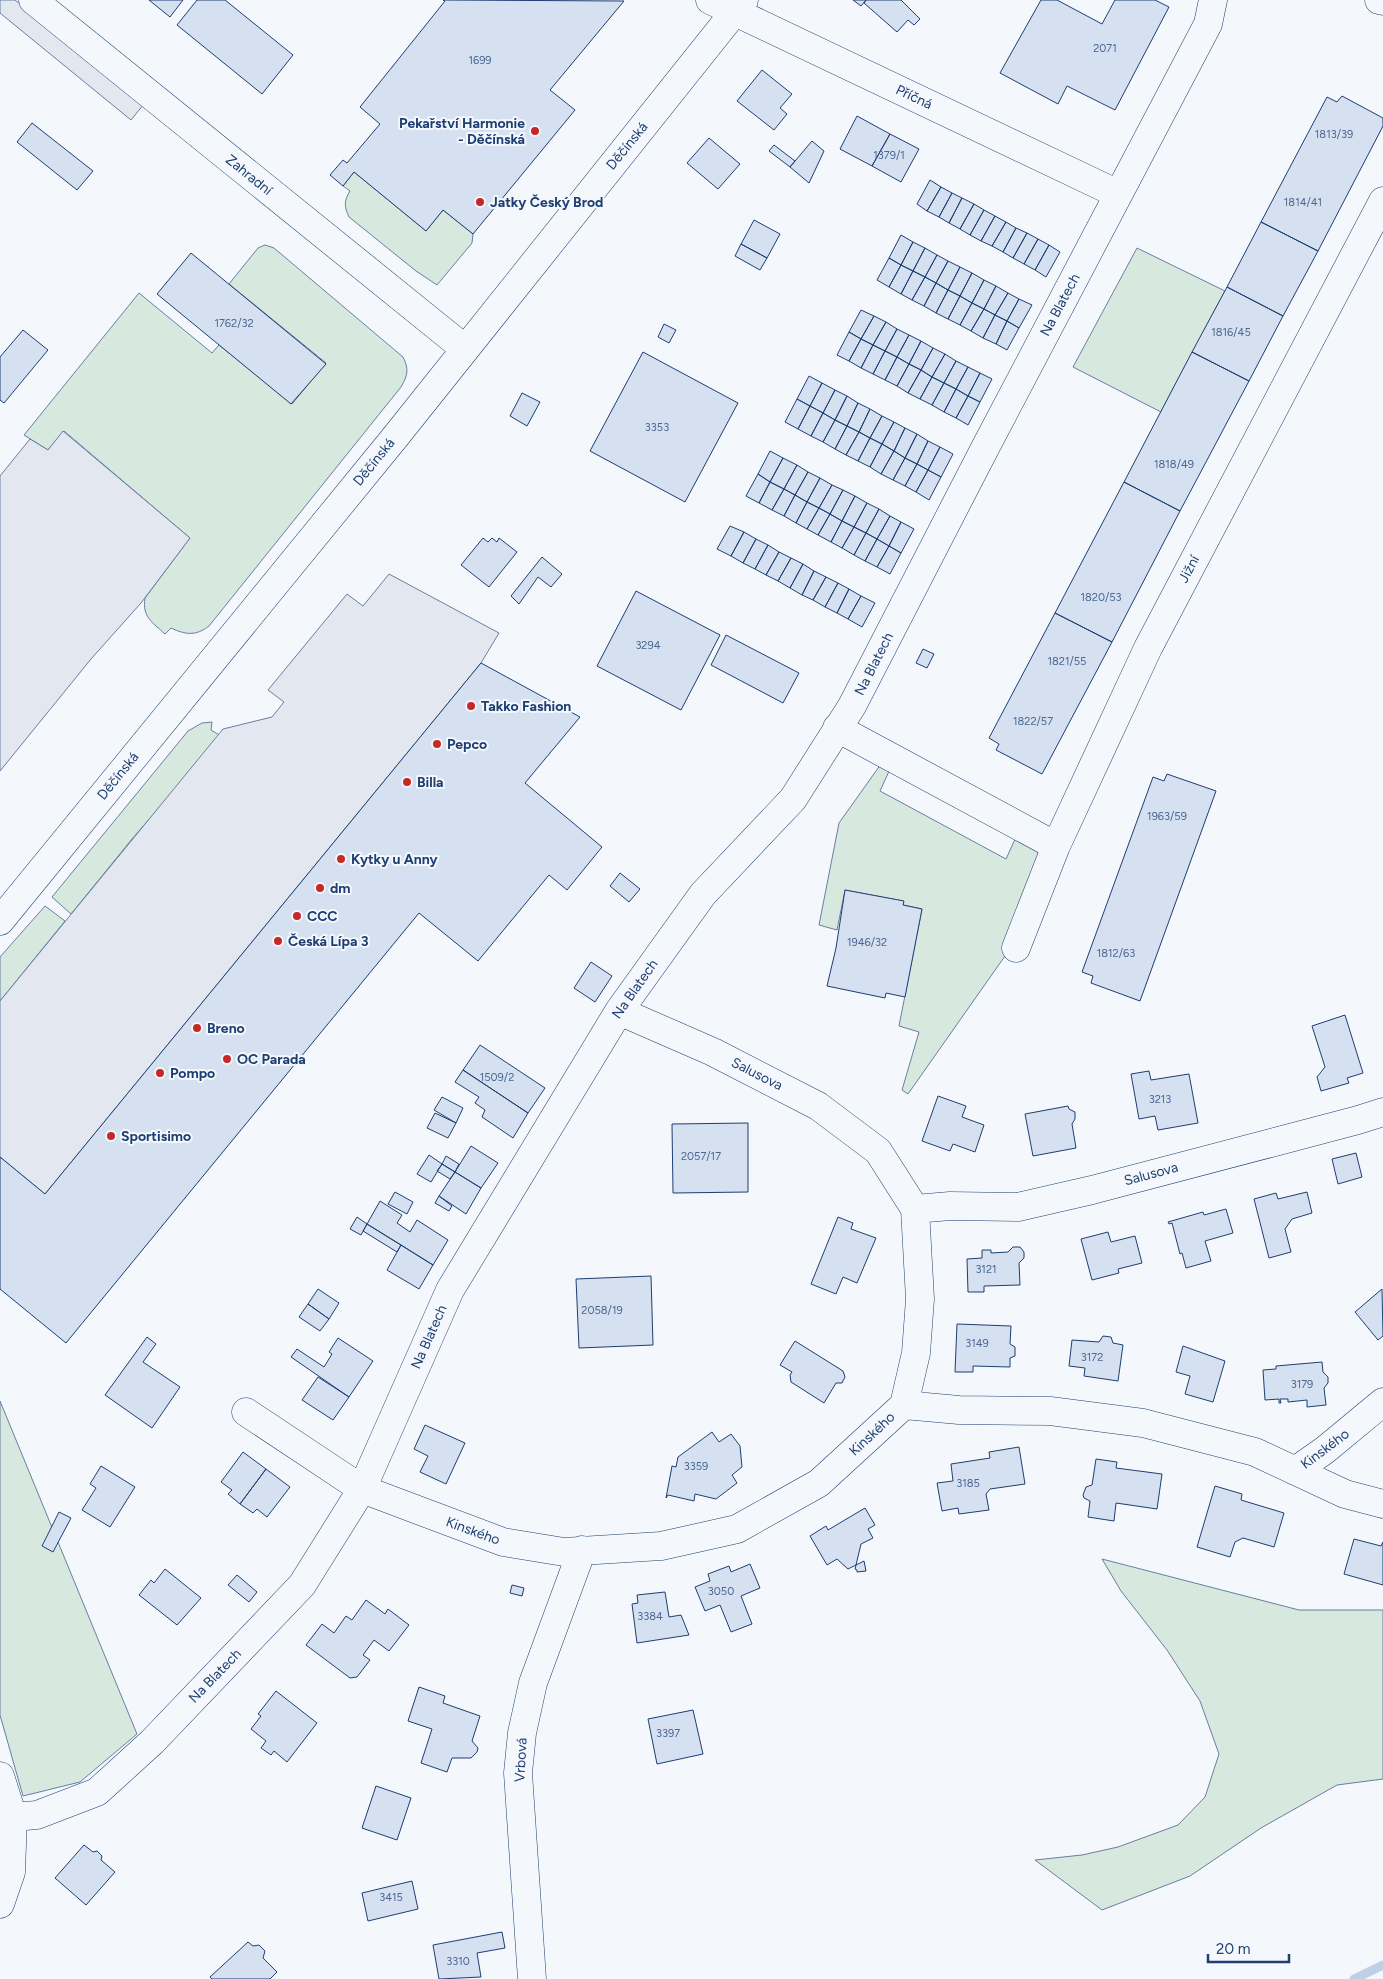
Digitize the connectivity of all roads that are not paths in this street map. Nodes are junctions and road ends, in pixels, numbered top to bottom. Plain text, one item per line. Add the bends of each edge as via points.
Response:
1 (34, 0) edge
2 (1232, 0) edge
3 (1379, 0) edge
4 (1383, 1) edge
5 (729, 4) edge
6 (1211, 12) edge
7 (1118, 194) junction
8 (1383, 201) edge
9 (465, 349) junction
10 (837, 728) junction
11 (1056, 846) junction
12 (0, 921) edge
13 (1016, 948) dead end
14 (619, 1011) junction
15 (1383, 1112) edge
16 (915, 1209) junction
17 (1383, 1402) edge
18 (904, 1405) junction
19 (246, 1412) dead end
20 (1296, 1471) junction
21 (362, 1488) junction
22 (1383, 1504) edge
23 (582, 1550) junction
24 (0, 1776) edge
25 (25, 1816) junction
26 (0, 1904) edge
27 (532, 1979) edge

1 - 9 street, Zahradní
2 - 6 street
3 - 4 street
5 - 7 street, Příčná
5 - 9 street, Děčínská
6 - 7 street, Na Blatech
7 - 10 street, Na Blatech via 861,689
8 - 11 street, Jižní via 1148,648
9 - 12 street, Děčínská
10 - 11 street
10 - 14 street, Na Blatech via 793,799 703,894
11 - 13 street, Jižní
14 - 16 street, Salusova via 713,1052 818,1106 878,1151
14 - 21 street, Na Blatech via 450,1290
15 - 16 street, Salusova via 1018,1207
16 - 18 street, Salusova via 920,1299 916,1353
17 - 20 street, Kinského
18 - 20 street, Kinského via 959,1410 1050,1411 1143,1423 1255,1452
18 - 23 street, Kinského via 819,1483 737,1529 661,1546
19 - 21 street, Kinského
20 - 22 street via 1345,1494
21 - 23 street, Kinského via 502,1542 564,1552
21 - 25 street, Na Blatech via 302,1585 152,1742 97,1792
23 - 27 street, Vrbová via 533,1683 522,1733 518,1774
24 - 25 street
25 - 26 street

